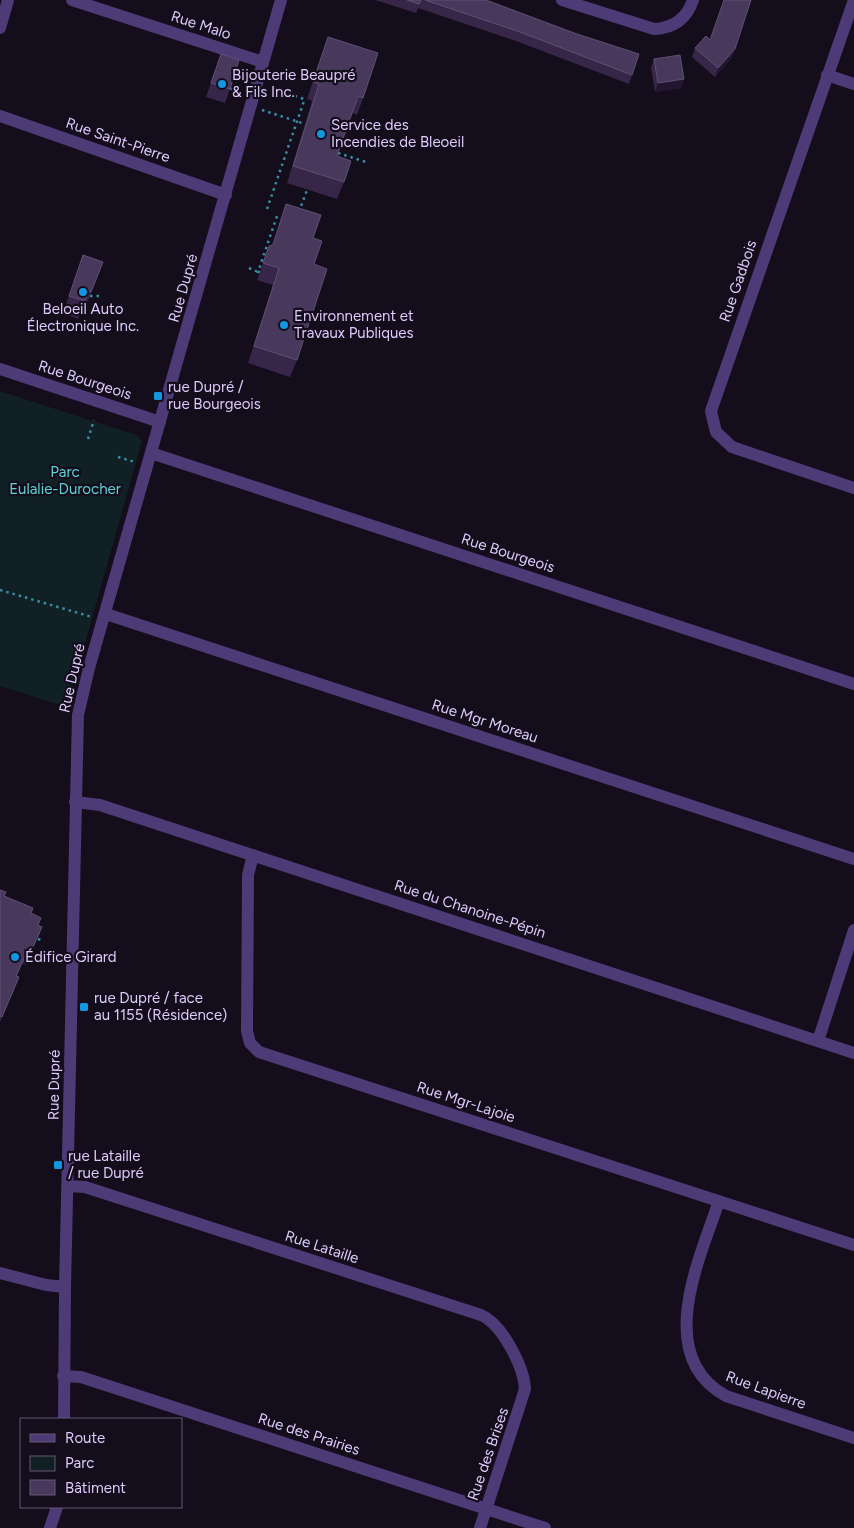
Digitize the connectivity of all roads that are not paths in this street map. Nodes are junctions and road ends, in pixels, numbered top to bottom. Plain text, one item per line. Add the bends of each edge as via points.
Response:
1 (8, 0) edge
2 (72, 0) edge
3 (281, 0) edge
4 (562, 0) edge
5 (693, 0) edge
6 (854, 0) edge
7 (0, 28) edge
8 (263, 62) junction
9 (827, 75) junction
10 (854, 84) edge
11 (0, 116) edge
12 (226, 195) junction
13 (0, 369) edge
14 (160, 422) junction
15 (151, 453) junction
16 (854, 488) edge
17 (100, 616) junction
18 (854, 684) edge
19 (75, 802) junction
20 (254, 855) junction
21 (854, 859) edge
22 (854, 930) edge
23 (818, 1041) junction
24 (854, 1053) edge
25 (68, 1186) junction
26 (719, 1201) junction
27 (854, 1245) edge
28 (0, 1273) edge
29 (65, 1287) junction
30 (63, 1376) junction
31 (525, 1389) joint
32 (64, 1418) edge
33 (854, 1438) edge
34 (57, 1508) edge
35 (486, 1509) junction
36 (50, 1528) edge
37 (480, 1528) edge
38 (545, 1528) edge

1 - 7 street
2 - 8 street, Rue Malo
3 - 8 street, Rue Dupré
4 - 5 street via 654,29 679,21 687,14
6 - 9 street, Rue Gadbois
8 - 12 street, Rue Dupré
9 - 10 street
9 - 16 street, Rue Gadbois via 713,400 711,416 720,437 732,447
11 - 12 street, Rue Saint-Pierre
12 - 14 street, Rue Dupré
13 - 14 street, Rue Bourgeois
14 - 15 street, Rue Dupré
15 - 17 street, Rue Dupré
15 - 18 street, Rue Bourgeois
17 - 19 street, Rue Dupré via 78,715
17 - 21 street, Rue Mgr Moreau
19 - 20 street, Rue du Chanoine-Pépin via 100,805
19 - 25 street, Rue Dupré
20 - 23 street, Rue du Chanoine-Pépin
20 - 26 street, Rue Mgr-Lajoie via 248,875 247,1031 250,1043 256,1049
22 - 23 street
23 - 24 street, Rue du Chanoine-Pépin
25 - 29 street, Rue Dupré
25 - 31 street, Rue Lataille via 85,1187 485,1317 502,1333 522,1374
26 - 27 street, Rue Mgr-Lajoie
26 - 33 street, Rue Lapierre via 686,1307 688,1340 701,1374 726,1396
28 - 29 street
29 - 30 street, Rue Dupré
30 - 32 street, Rue Dupré
30 - 35 street, Rue des Prairies via 81,1377
31 - 35 street, Rue des Brises
34 - 36 street
35 - 37 street, Rue des Brises
35 - 38 street, Rue des Prairies

